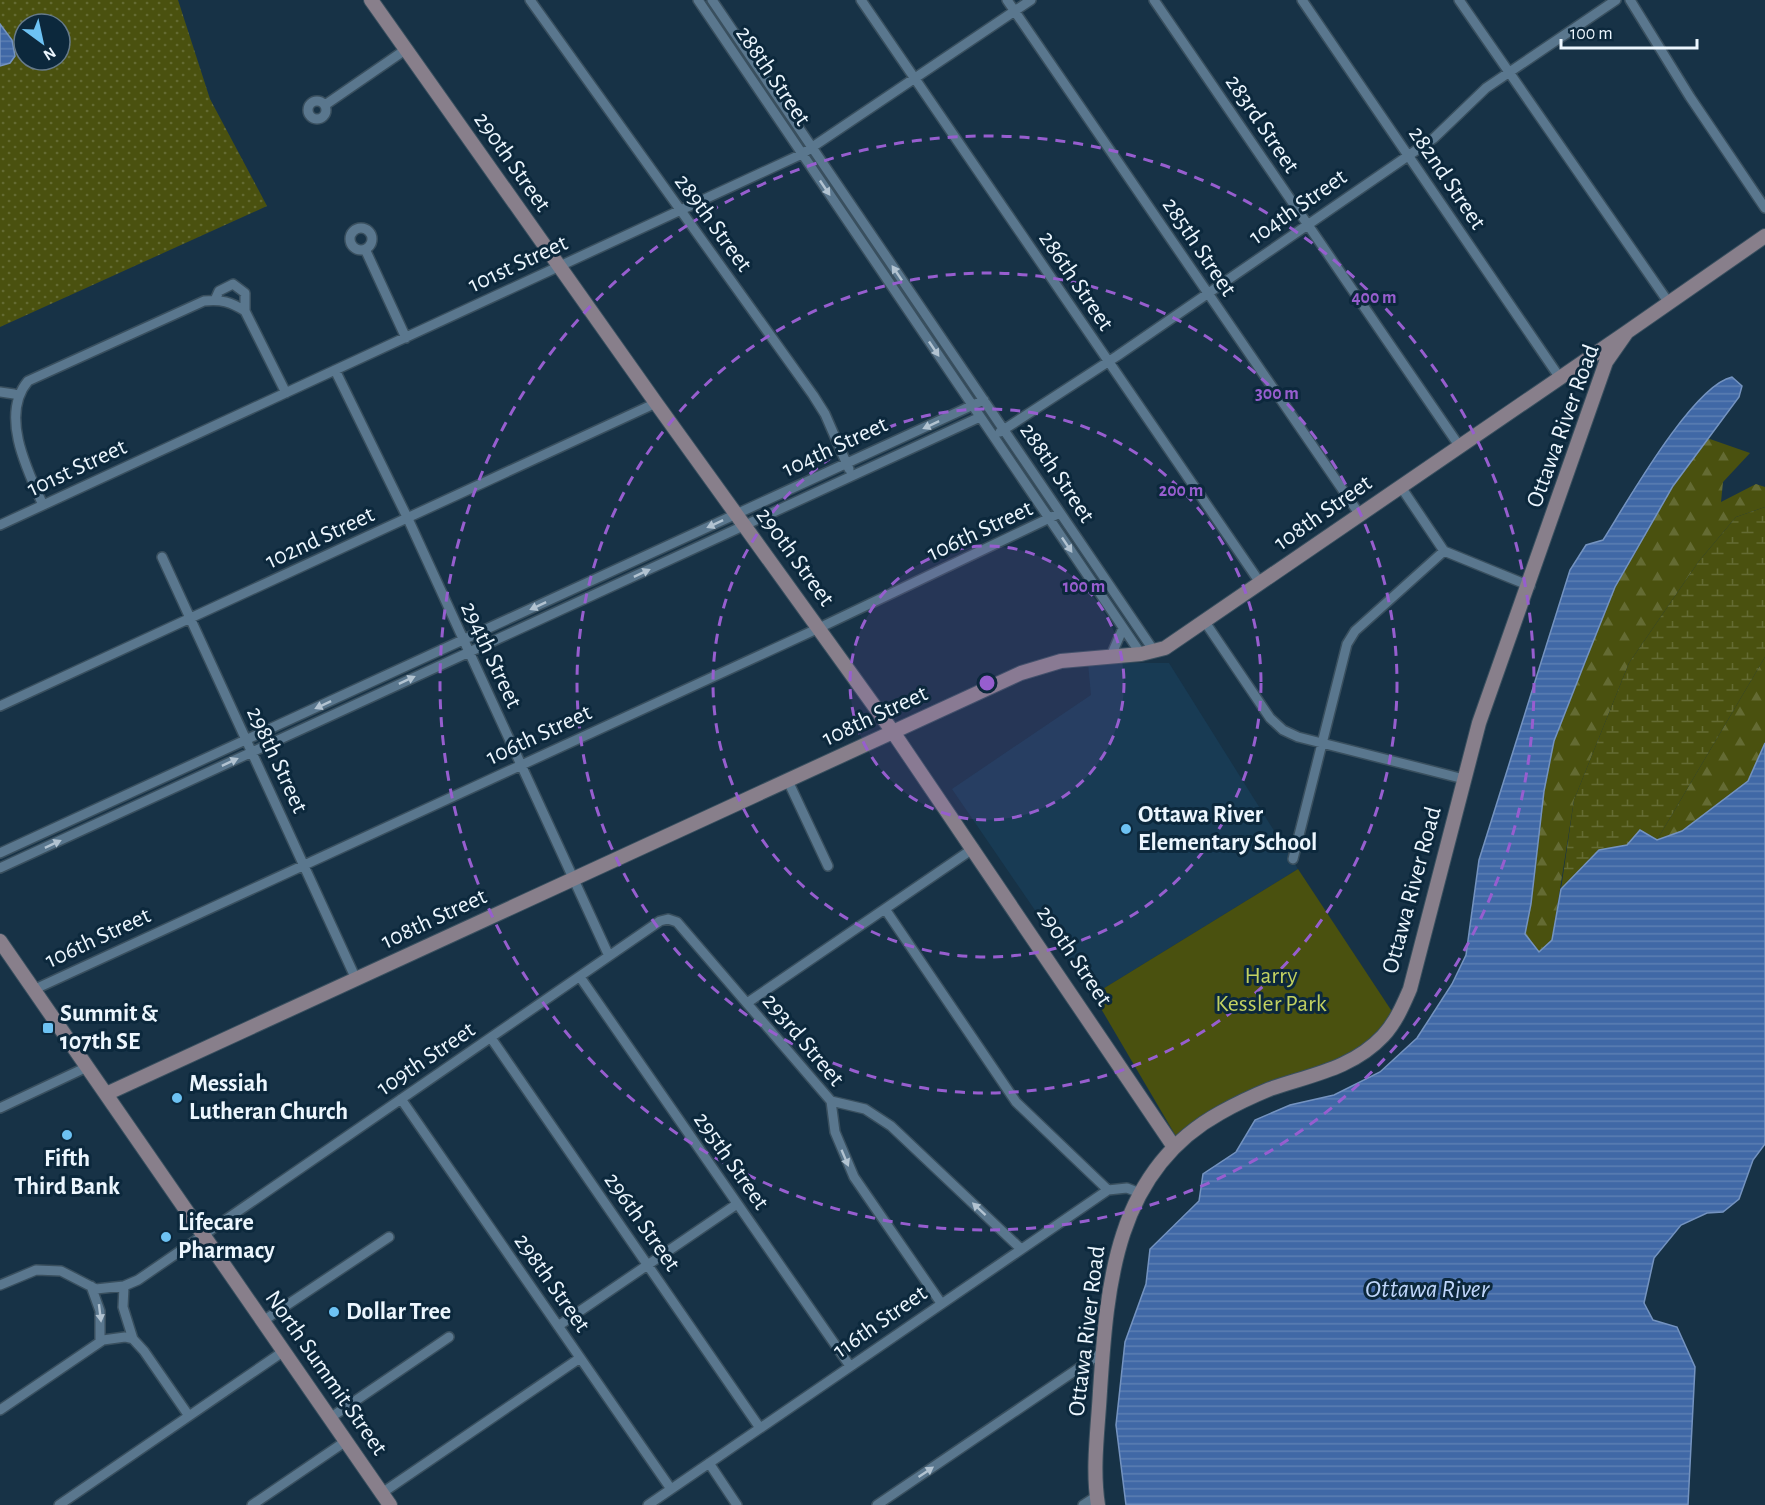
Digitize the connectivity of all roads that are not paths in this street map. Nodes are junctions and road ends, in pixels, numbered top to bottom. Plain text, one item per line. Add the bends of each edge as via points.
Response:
1 (371, 0) edge
2 (530, 0) edge
3 (698, 0) edge
4 (712, 0) edge
5 (861, 0) edge
6 (1007, 0) edge
7 (1031, 0) edge
8 (1154, 0) edge
9 (1302, 0) edge
10 (1459, 0) edge
11 (1616, 0) edge
12 (1630, 0) edge
13 (719, 11) junction
14 (1015, 11) junction
15 (709, 17) junction
16 (405, 50) junction
17 (1509, 73) junction
18 (915, 80) junction
19 (325, 105) dead end
20 (813, 149) junction
21 (802, 154) junction
22 (1408, 155) junction
23 (1765, 208) edge
24 (680, 211) junction
25 (1307, 224) junction
26 (871, 234) junction
27 (1765, 236) edge
28 (861, 240) junction
29 (365, 249) dead end
30 (559, 267) junction
31 (1207, 294) junction
32 (215, 300) junction
33 (1669, 303) junction
34 (245, 311) junction
35 (927, 317) junction
36 (917, 324) junction
37 (406, 338) junction
38 (1108, 362) junction
39 (1600, 364) junction
40 (335, 370) junction
41 (1560, 378) junction
42 (0, 392) edge
43 (286, 393) junction
44 (14, 394) junction
45 (984, 400) junction
46 (656, 403) junction
47 (972, 406) junction
48 (980, 417) junction
49 (1004, 430) junction
50 (993, 435) junction
51 (1460, 447) junction
52 (847, 464) junction
53 (852, 476) junction
54 (1401, 487) junction
55 (43, 505) junction
56 (1060, 513) junction
57 (1360, 515) junction
58 (408, 519) junction
59 (740, 520) junction
60 (1050, 520) junction
61 (0, 525) edge
62 (1444, 551) junction
63 (162, 557) dead end
64 (604, 575) junction
65 (1261, 584) junction
66 (1530, 586) junction
67 (610, 587) junction
68 (190, 618) junction
69 (1205, 622) junction
70 (819, 628) junction
71 (1123, 628) junction
72 (462, 641) junction
73 (468, 653) junction
74 (1148, 653) junction
75 (1111, 656) junction
76 (357, 689) junction
77 (362, 702) junction
78 (0, 706) edge
79 (893, 732) junction
80 (246, 740) junction
81 (1323, 742) junction
82 (252, 752) junction
83 (521, 765) junction
84 (1464, 779) junction
85 (788, 781) junction
86 (102, 807) junction
87 (107, 819) junction
88 (974, 848) junction
89 (0, 854) edge
90 (1293, 859) dead end
91 (304, 865) junction
92 (828, 866) dead end
93 (0, 868) edge
94 (573, 879) junction
95 (885, 909) junction
96 (660, 921) joint
97 (0, 942) edge
98 (609, 956) junction
99 (580, 977) junction
100 (356, 979) junction
101 (33, 990) junction
102 (747, 1004) junction
103 (491, 1038) junction
104 (87, 1067) junction
105 (106, 1094) junction
106 (401, 1099) junction
107 (831, 1101) junction
108 (0, 1108) edge
109 (1174, 1147) junction
110 (1108, 1190) junction
111 (1140, 1193) junction
112 (737, 1204) junction
113 (203, 1235) junction
114 (389, 1237) dead end
115 (1021, 1249) junction
116 (648, 1265) junction
117 (0, 1285) edge
118 (91, 1286) junction
119 (124, 1286) junction
120 (941, 1303) junction
121 (263, 1321) junction
122 (558, 1326) junction
123 (449, 1337) dead end
124 (133, 1339) junction
125 (99, 1342) junction
126 (284, 1351) junction
127 (1104, 1351) junction
128 (580, 1358) junction
129 (850, 1366) junction
130 (0, 1410) edge
131 (189, 1416) junction
132 (330, 1418) junction
133 (760, 1428) junction
134 (346, 1441) junction
135 (709, 1463) junction
136 (671, 1489) junction
137 (382, 1493) junction
138 (1097, 1500) edge
139 (59, 1505) edge
140 (252, 1505) edge
141 (390, 1505) edge
142 (648, 1505) edge
143 (737, 1505) edge
144 (877, 1505) edge
145 (1083, 1505) edge

1 - 16 street, 290th Street
2 - 24 street, 289th Street
3 - 15 street, 288th Street
4 - 13 street, 288th Street
5 - 18 street, 286th Street
6 - 14 street, 285th Street
7 - 14 street, 101st Street
8 - 25 street, 283rd Street
9 - 22 street, 282nd Street
10 - 17 street
11 - 17 street, 104th Street
12 - 23 street
13 - 15 street
13 - 20 street, 288th Street
14 - 18 street, 101st Street
14 - 31 street, 285th Street
15 - 21 street, 288th Street
16 - 19 street
16 - 30 street, 290th Street
17 - 22 street, 104th Street via 1469,102 1444,130
17 - 33 street
18 - 20 street, 101st Street
18 - 38 street, 286th Street
20 - 21 street, 101st Street
20 - 26 street, 288th Street
21 - 24 street, 101st Street
21 -> 28 street, 288th Street
22 - 25 street, 104th Street
22 - 41 street, 282nd Street
24 - 30 street, 101st Street
24 - 52 street, 289th Street via 813,395
25 - 31 street, 104th Street
25 - 51 street, 283rd Street
26 - 28 street
35 -> 26 street, 288th Street
27 - 33 street, Ottawa River Road
28 - 36 street, 288th Street
29 - 37 street
30 - 37 street, 101st Street
30 - 46 street, 290th Street
31 - 38 street, 104th Street
31 - 57 street, 285th Street
32 - 34 street via 233,303
32 - 34 street via 219,291 233,284 245,293
32 - 44 street via 204,301 28,381
33 - 39 street, Ottawa River Road via 1627,332
34 - 43 street
35 - 36 street
35 - 45 street, 288th Street
36 -> 47 street, 288th Street
37 - 40 street, 101st Street
38 - 49 street, 104th Street
38 - 65 street, 286th Street
39 - 41 street, 108th Street via 1580,364
39 - 66 street, Ottawa River Road
40 - 43 street, 101st Street
40 - 58 street, 294th Street
41 - 51 street, 108th Street
42 - 44 street
43 - 55 street, 101st Street
44 - 55 street via 7,431
45 - 47 street, 104th Street
45 - 49 street, 288th Street
46 - 58 street, 102nd Street
46 - 59 street, 290th Street
47 - 48 street, 288th Street
47 -> 52 street, 104th Street
48 - 50 street, 288th Street
48 - 53 street, 104th Street
49 - 50 street, 104th Street
49 - 56 street, 288th Street
50 - 60 street, 288th Street
51 - 54 street, 108th Street
52 - 53 street, 289th Street
52 - 59 street, 104th Street
53 - 59 street, 104th Street
54 - 57 street, 108th Street
54 - 62 street
55 - 61 street, 101st Street
56 - 60 street, 106th Street
56 - 74 street, 288th Street
57 - 65 street, 108th Street
58 - 68 street, 102nd Street
58 - 72 street, 294th Street
59 -> 64 street, 104th Street
67 -> 59 street, 104th Street
59 - 70 street, 290th Street
60 - 70 street, 106th Street
60 -> 71 street, 288th Street
62 - 66 street
62 - 81 street via 1355,631 1347,644
63 - 68 street, 298th Street
64 - 67 street
64 -> 72 street, 104th Street
65 - 69 street, 108th Street
66 - 84 street, Ottawa River Road via 1488,697
67 - 73 street, 104th Street
68 - 78 street, 102nd Street
68 - 80 street, 298th Street
69 - 74 street, 108th Street via 1165,648
69 - 81 street via 1270,718 1298,737
70 - 79 street, 290th Street
70 - 83 street, 106th Street
71 - 74 street, 288th Street
71 - 75 street
72 - 73 street, 294th Street
72 - 76 street, 104th Street
77 -> 73 street, 104th Street
73 - 83 street, 294th Street
74 - 75 street, 108th Street
75 - 79 street, 108th Street via 1046,664
76 - 77 street
76 -> 80 street, 104th Street
77 - 82 street, 104th Street
79 - 85 street, 108th Street
79 - 88 street, 290th Street
80 - 82 street, 298th Street
80 - 86 street, 104th Street
81 - 84 street
81 - 90 street
87 -> 82 street, 104th Street
82 - 91 street, 298th Street
83 - 91 street, 106th Street
83 - 94 street, 294th Street
84 - 109 street, Ottawa River Road via 1410,988 1384,1035 1347,1064 1268,1090 1219,1113
85 - 92 street
85 - 94 street, 108th Street
86 - 87 street
86 - 89 street, 104th Street
93 -> 87 street, 104th Street
88 - 95 street
88 - 109 street, 290th Street
91 - 100 street, 298th Street
91 - 101 street, 106th Street
94 - 98 street, 294th Street
94 - 100 street, 108th Street
95 - 102 street
95 - 110 street via 1012,1097
96 - 98 street, 109th Street
96 - 102 street, 293rd Street via 677,922
97 - 101 street, North Summit Street
98 - 99 street, 109th Street
99 - 103 street, 109th Street
99 - 112 street, 295th Street
100 - 105 street, 108th Street
101 - 104 street, North Summit Street
102 - 107 street, 293rd Street
103 - 106 street, 109th Street
103 - 116 street, 296th Street
104 - 105 street, North Summit Street
104 - 108 street
105 - 113 street, North Summit Street
106 - 113 street, 109th Street
106 - 122 street, 298th Street
115 -> 107 street via 891,1126 865,1109
107 -> 120 street, 293rd Street via 835,1132 854,1177
109 - 111 street, Ottawa River Road
110 - 111 street via 1127,1188
110 - 115 street, 116th Street
111 - 127 street, Ottawa River Road via 1118,1248
112 - 116 street
112 - 129 street, 295th Street
113 - 119 street, 109th Street
113 - 121 street, North Summit Street
114 - 121 street
115 - 120 street, 116th Street
116 - 122 street
116 - 133 street, 296th Street
117 - 118 street via 36,1270 61,1271
118 - 119 street
118 -> 125 street via 100,1311
119 - 124 street via 125,1319
120 - 129 street, 116th Street
121 - 126 street, North Summit Street
122 - 128 street, 298th Street
123 - 132 street
124 - 125 street via 115,1337
124 - 131 street
125 - 130 street
126 - 131 street
126 - 132 street, North Summit Street
127 - 138 street, Ottawa River Road via 1096,1457
144 -> 127 street
128 - 136 street, 298th Street
128 - 137 street
129 - 133 street, 116th Street
131 - 139 street
132 - 134 street, North Summit Street
133 - 135 street, 116th Street
134 - 137 street, North Summit Street
134 - 140 street
135 - 136 street, 116th Street
135 - 143 street
136 - 142 street, 116th Street
137 - 141 street, North Summit Street
138 - 145 street

